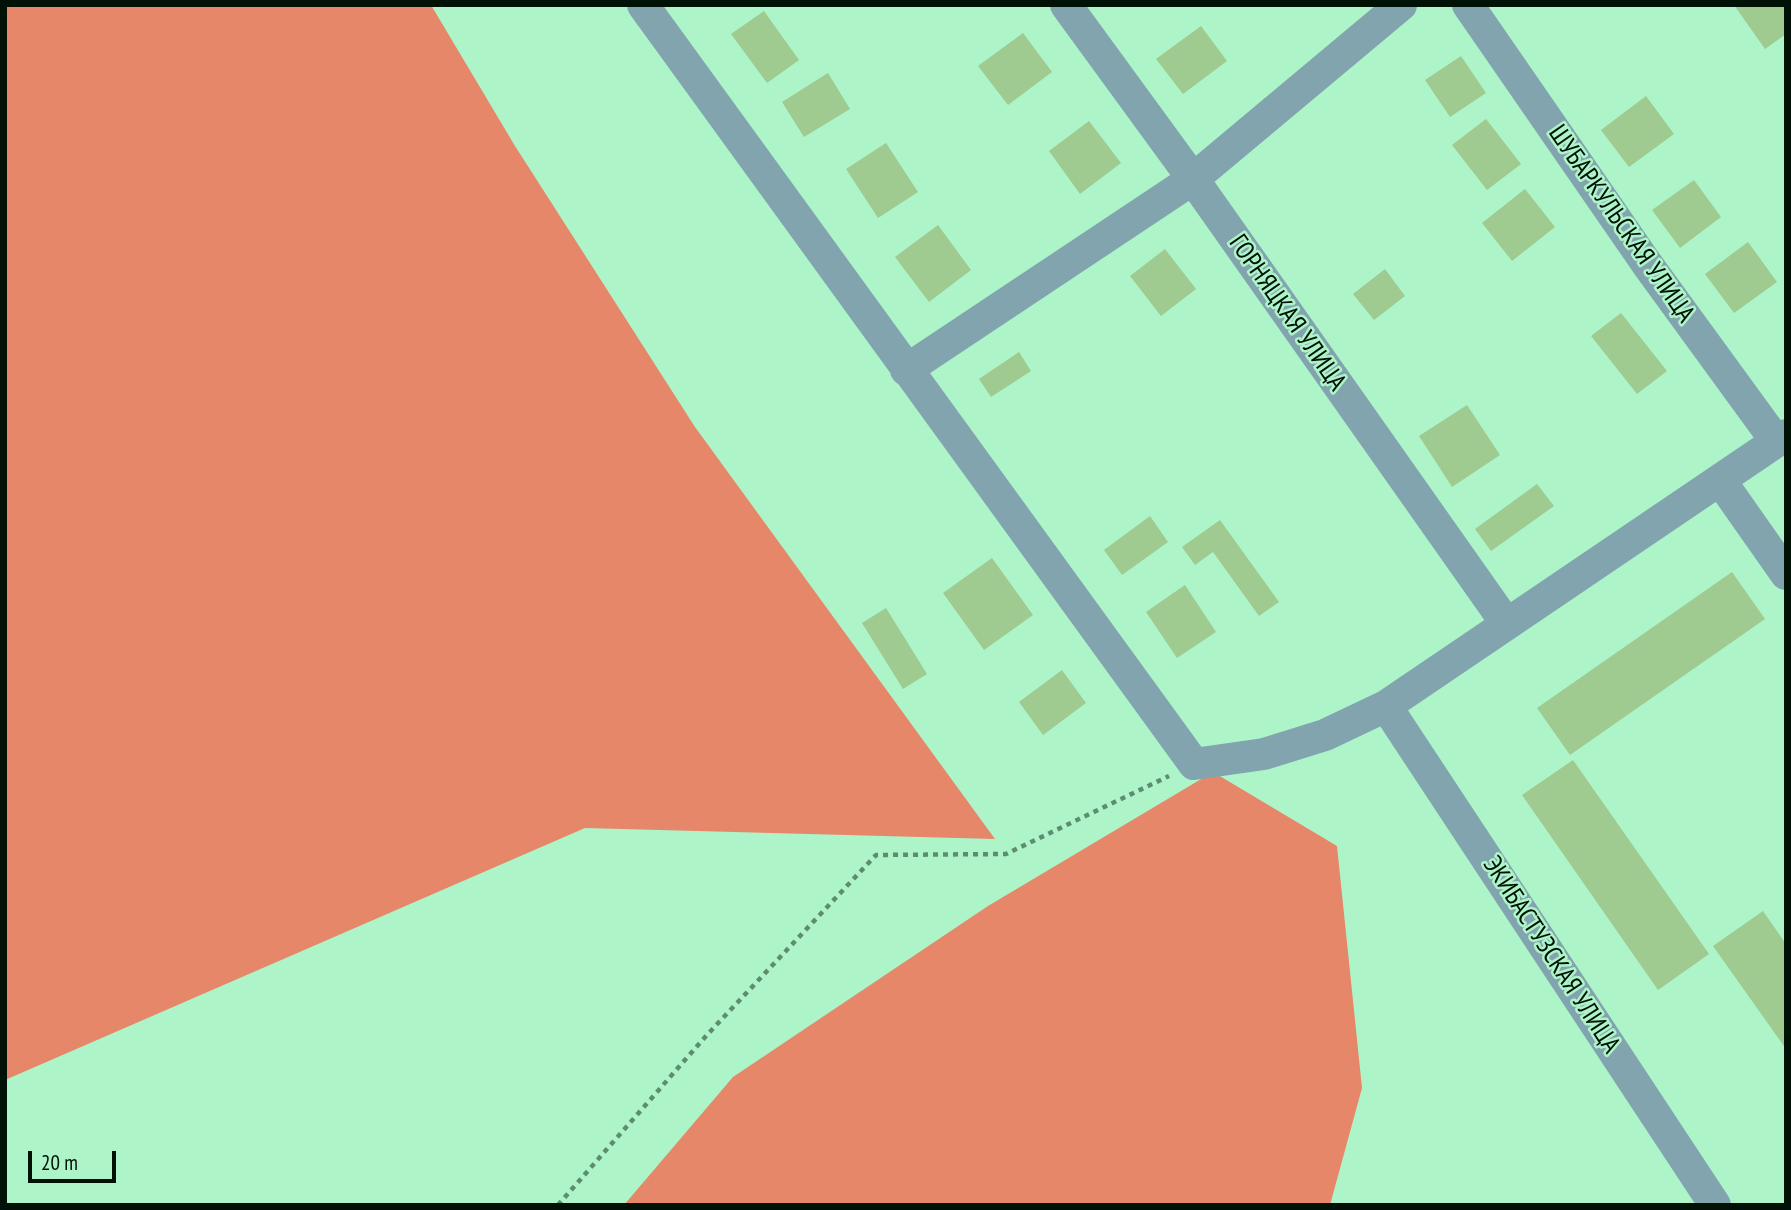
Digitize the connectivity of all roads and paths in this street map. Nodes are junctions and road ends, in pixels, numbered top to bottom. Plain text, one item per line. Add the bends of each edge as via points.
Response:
1 (643, 5) edge
2 (1066, 5) edge
3 (1401, 5) edge
4 (1468, 5) edge
5 (1193, 179) junction
6 (906, 370) junction
7 (1781, 438) edge
8 (1720, 480) junction
9 (1786, 574) edge
10 (1506, 623) junction
11 (1386, 706) junction
12 (1194, 764) junction
13 (558, 1205) edge
14 (1715, 1205) edge

1 - 6 street
2 - 5 street, ГОРНЯЦКАЯ УЛИЦА
3 - 5 street
4 - 7 street, ШУБАРКУЛЬСКАЯ УЛИЦА via 1647,264
5 - 6 street
5 - 10 street, ГОРНЯЦКАЯ УЛИЦА
6 - 12 street
7 - 8 street
8 - 9 street
8 - 10 street
10 - 11 street
11 - 12 street via 1325,735 1276,751
11 - 14 street, ЭКИБАСТУЗСКАЯ УЛИЦА
12 - 13 path via 1006,854 876,855 706,1036

